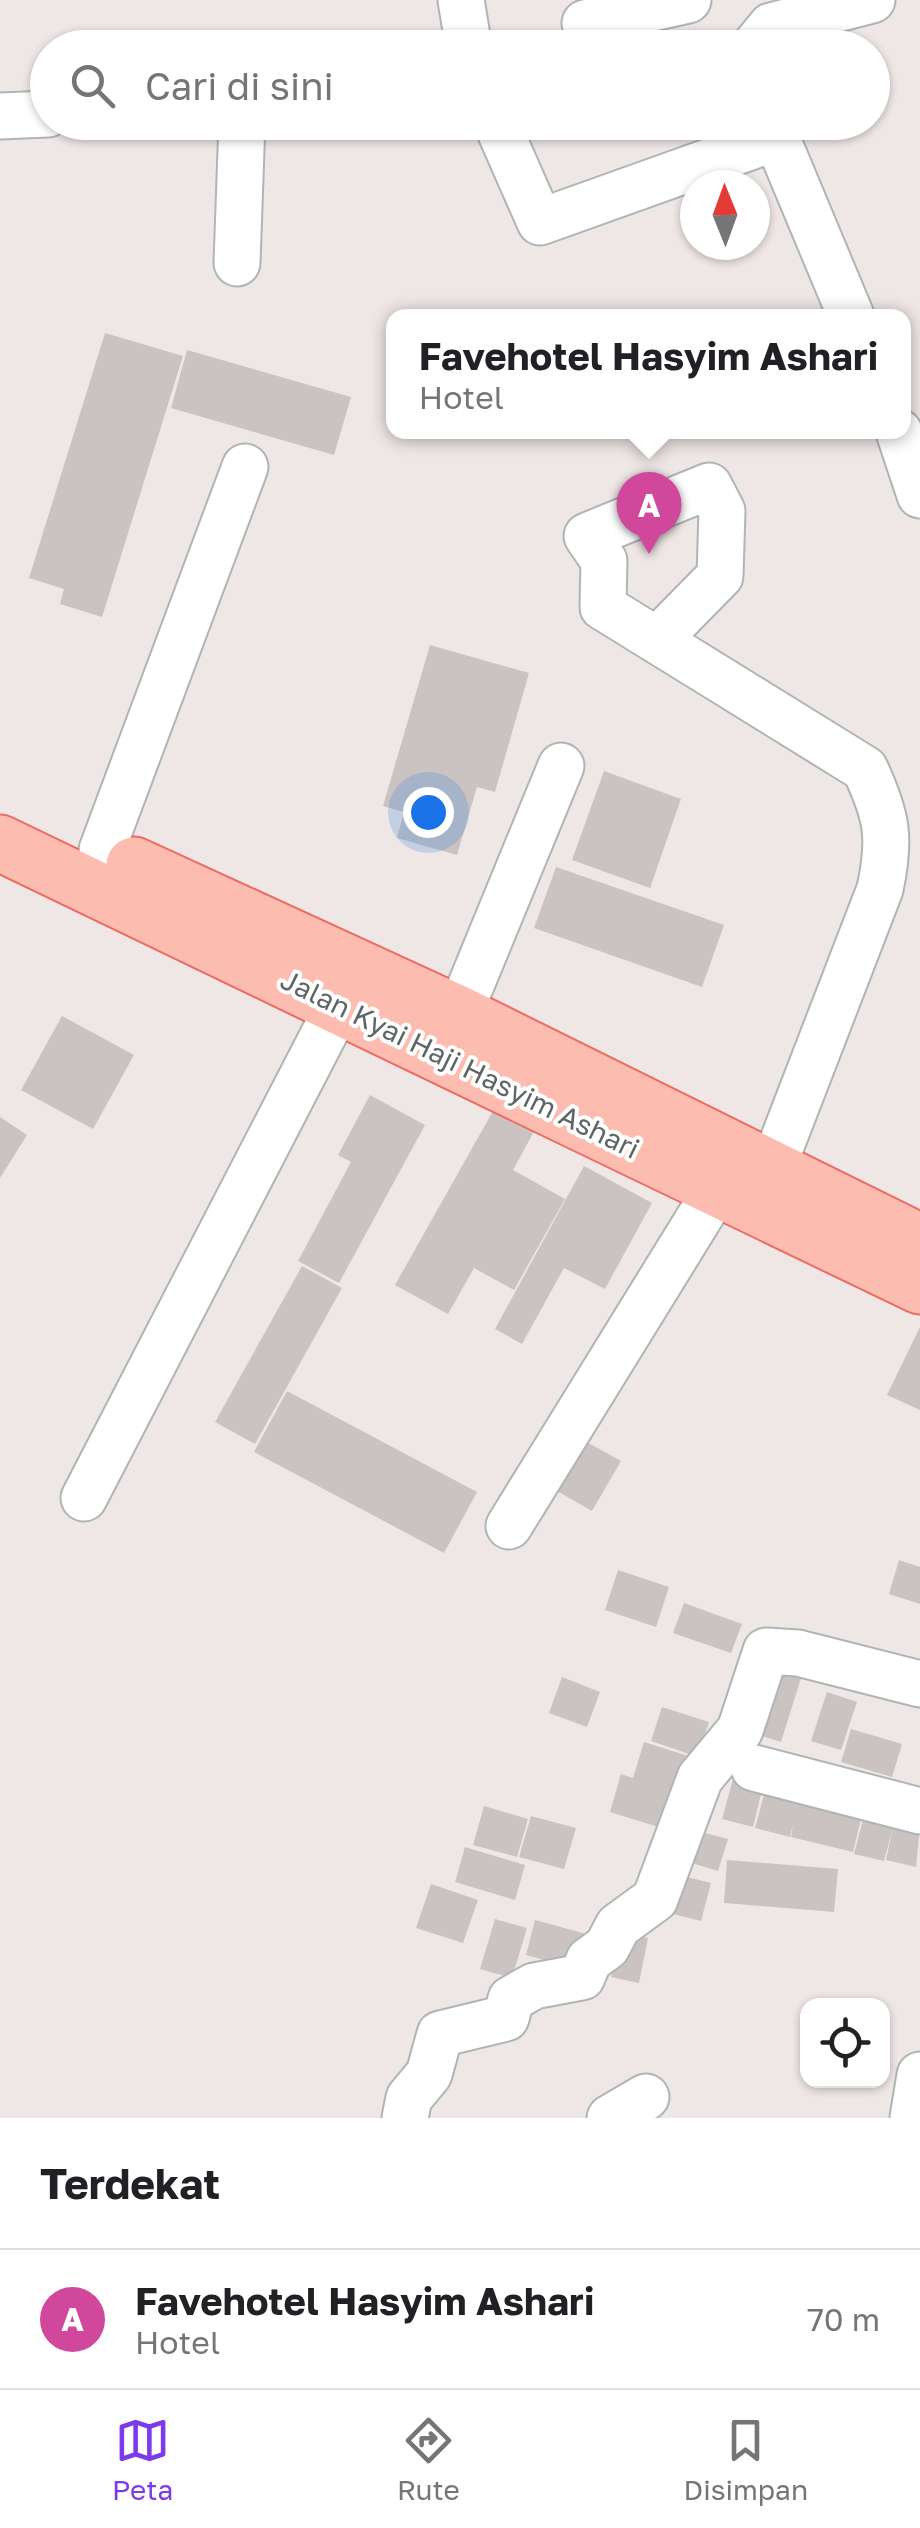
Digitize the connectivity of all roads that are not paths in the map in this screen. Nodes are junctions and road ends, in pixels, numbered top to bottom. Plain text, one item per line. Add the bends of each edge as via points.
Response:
1 (460, 0) edge
2 (688, 0) edge
3 (872, 0) edge
4 (586, 24) dead end
5 (762, 25) edge
6 (466, 30) edge
7 (30, 115) edge
8 (0, 116) edge
9 (241, 140) edge
10 (504, 140) edge
11 (748, 140) edge
12 (777, 140) edge
13 (237, 263) dead end
14 (848, 309) edge
15 (900, 439) edge
16 (245, 467) dead end
17 (920, 494) edge
18 (657, 640) dead end
19 (561, 766) dead end
20 (0, 806) edge
21 (0, 843) edge
22 (102, 850) junction
23 (338, 1007) junction
24 (459, 1014) junction
25 (772, 1168) junction
26 (716, 1188) junction
27 (920, 1242) edge
28 (920, 1286) edge
29 (84, 1498) dead end
30 (509, 1526) dead end
31 (920, 1684) edge
32 (754, 1768) dead end
33 (920, 1811) edge
34 (920, 2075) edge
35 (406, 2118) edge
36 (913, 2118) edge

1 - 6 street
2 - 4 street
3 - 5 street
7 - 8 street
9 - 13 street
10 - 11 street via 540,222
12 - 14 street
15 - 17 street
16 - 22 street
18 - 25 street via 865,770 884,808 889,848 880,889
19 - 24 street
20 - 22 main road, Jalan Kyai Haji Hasyim Ashari
21 - 23 main road, Jalan Kyai Haji Hasyim Ashari
22 - 24 main road, Jalan Kyai Haji Hasyim Ashari
23 - 26 main road, Jalan Kyai Haji Hasyim Ashari
23 - 29 street
24 - 25 main road, Jalan Kyai Haji Hasyim Ashari
25 - 27 main road, Jalan Kyai Haji Hasyim Ashari
26 - 28 main road, Jalan Kyai Haji Hasyim Ashari
26 - 30 street
31 - 35 street via 766,1651 740,1730 700,1778 655,1899 618,1926 582,1976 534,1986 511,1999 506,2018 440,2034
32 - 33 street
34 - 36 street

